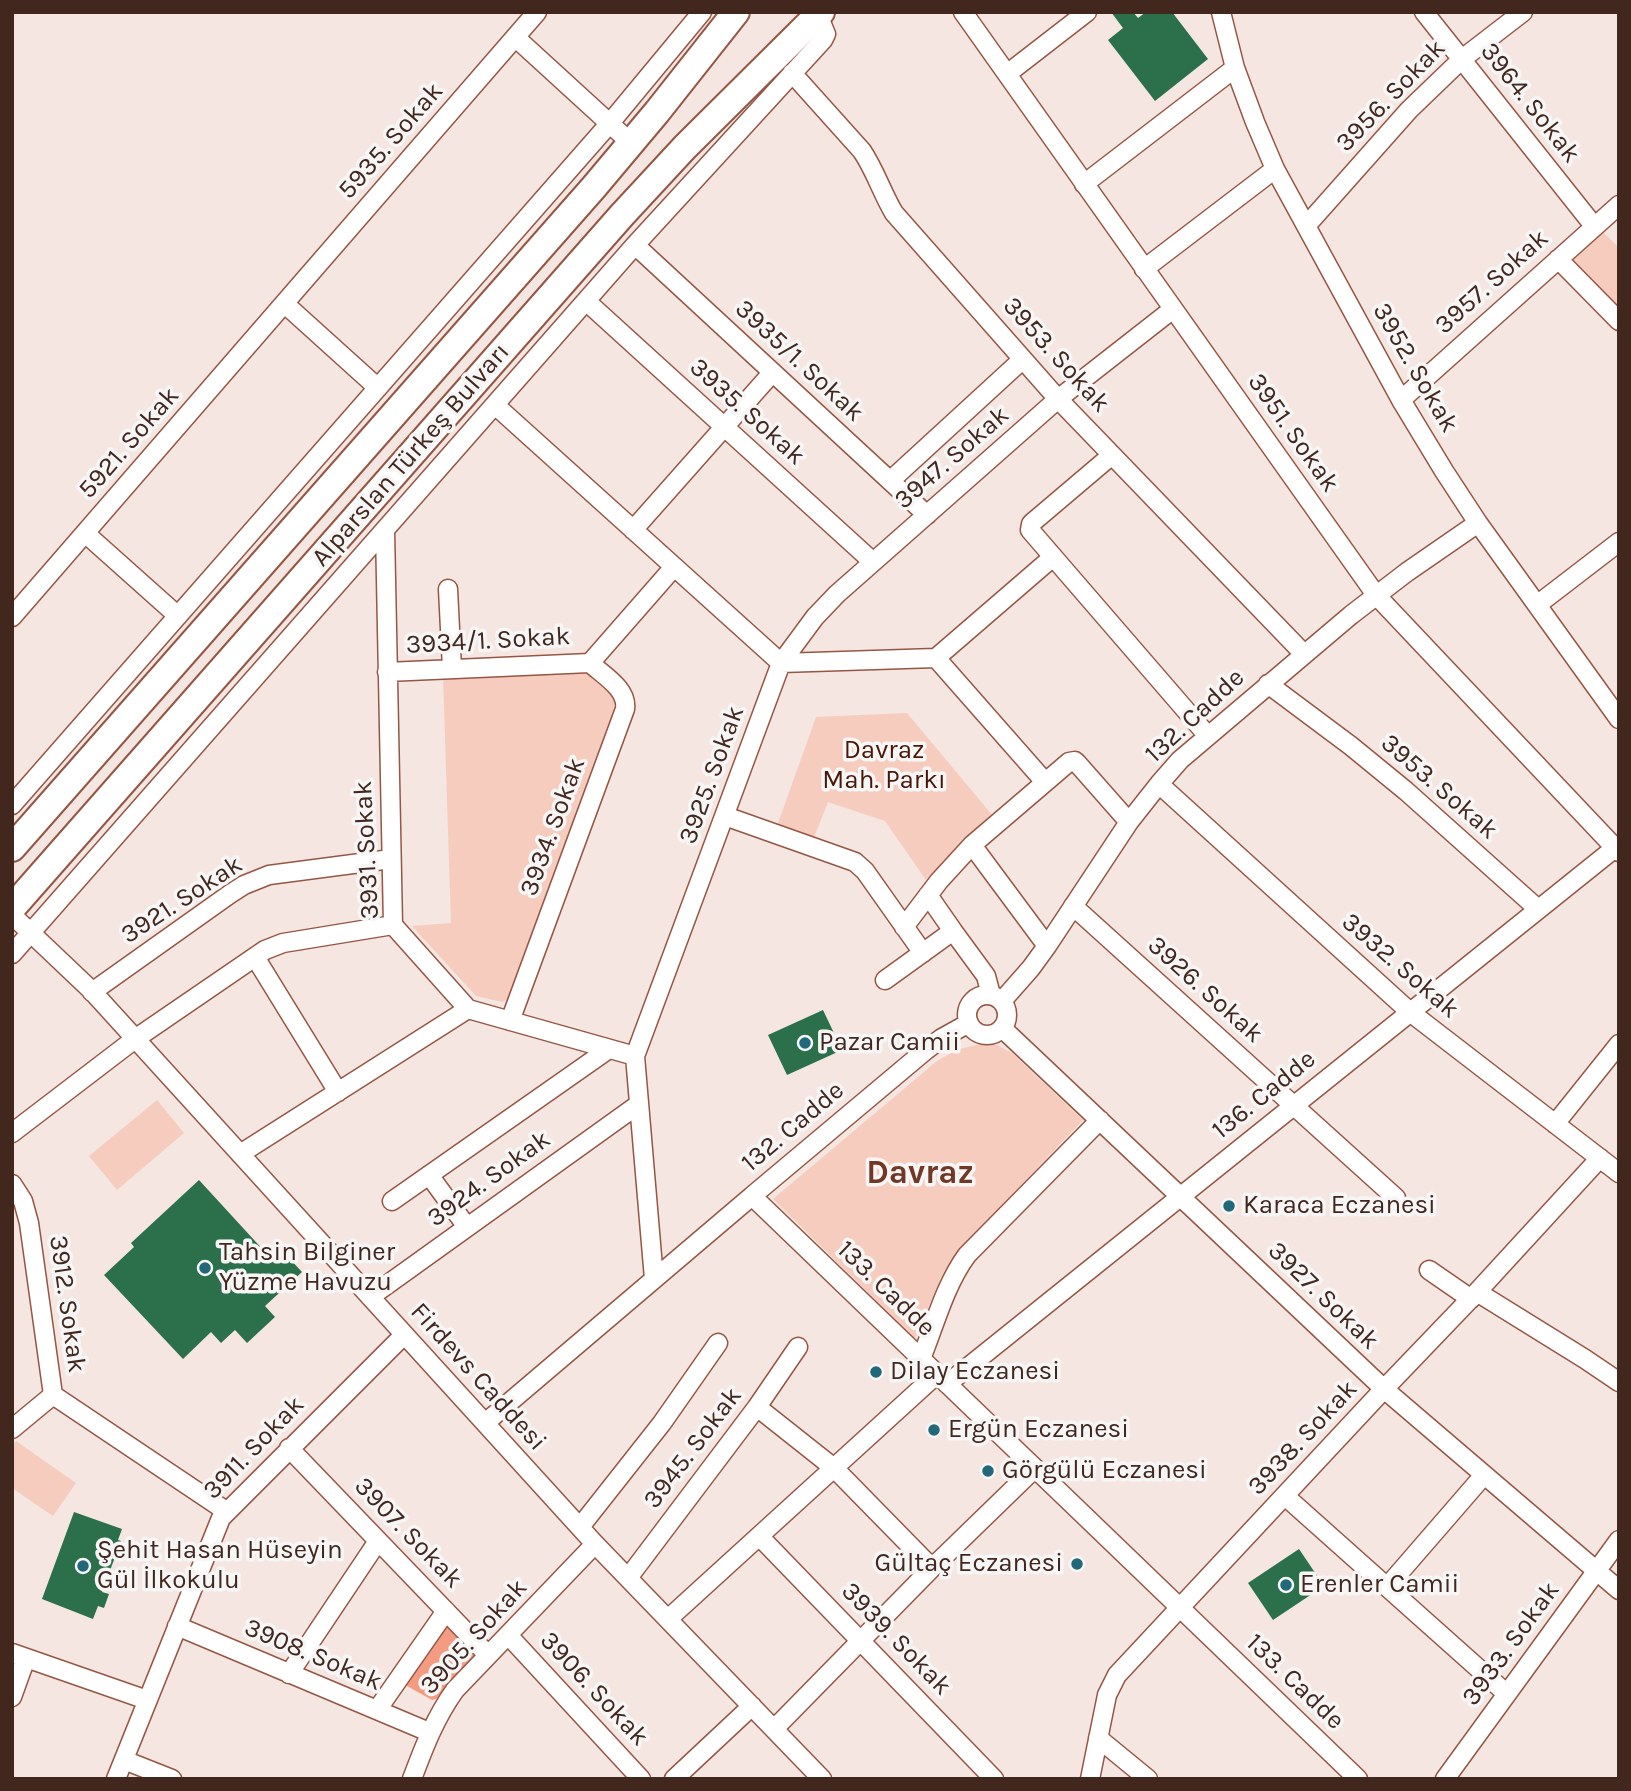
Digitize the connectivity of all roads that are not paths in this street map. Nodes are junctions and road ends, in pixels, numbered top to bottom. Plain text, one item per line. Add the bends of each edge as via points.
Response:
1 (537, 12) edge
2 (702, 12) edge
3 (736, 12) edge
4 (963, 12) edge
5 (1087, 12) edge
6 (1221, 12) edge
7 (1424, 12) edge
8 (1524, 12) edge
9 (819, 14) edge
10 (515, 37) junction
11 (1462, 59) junction
12 (1236, 68) junction
13 (792, 73) junction
14 (1007, 74) junction
15 (610, 123) junction
16 (631, 143) junction
17 (1275, 169) junction
18 (1084, 184) junction
19 (1619, 205) edge
20 (1306, 226) junction
21 (1594, 226) junction
22 (635, 246) junction
23 (1558, 259) junction
24 (1144, 268) junction
25 (586, 301) junction
26 (285, 304) junction
27 (1173, 309) junction
28 (1619, 321) edge
29 (1023, 359) junction
30 (772, 373) junction
31 (378, 388) junction
32 (1058, 400) junction
33 (1401, 400) junction
34 (495, 405) junction
35 (724, 427) junction
36 (1112, 455) junction
37 (890, 481) junction
38 (927, 515) junction
39 (1478, 523) junction
40 (385, 530) junction
41 (633, 530) junction
42 (85, 533) junction
43 (1619, 542) edge
44 (1054, 557) junction
45 (873, 562) junction
46 (674, 567) junction
47 (448, 589) dead end
48 (1376, 595) junction
49 (1537, 605) junction
50 (178, 616) junction
51 (12, 617) edge
52 (1304, 654) junction
53 (936, 658) junction
54 (590, 663) junction
55 (781, 663) junction
56 (452, 669) junction
57 (387, 672) junction
58 (1268, 684) junction
59 (1619, 719) edge
60 (1208, 736) junction
61 (1045, 782) junction
62 (1159, 784) junction
63 (12, 805) edge
64 (725, 816) junction
65 (1129, 822) junction
66 (1615, 842) edge
67 (972, 845) junction
68 (12, 848) edge
69 (391, 859) junction
70 (928, 895) junction
71 (1073, 906) junction
72 (12, 908) edge
73 (1538, 909) junction
74 (12, 915) edge
75 (393, 925) junction
76 (904, 927) junction
77 (953, 931) junction
78 (31, 932) junction
79 (1047, 946) junction
80 (923, 953) junction
81 (12, 954) edge
82 (255, 957) junction
83 (885, 980) dead end
84 (92, 992) junction
85 (997, 998) junction
86 (468, 1009) junction
87 (1410, 1013) junction
88 (510, 1021) junction
89 (969, 1023) junction
90 (1002, 1028) junction
91 (135, 1039) junction
92 (1619, 1044) edge
93 (609, 1049) junction
94 (635, 1056) junction
95 (338, 1092) junction
96 (639, 1104) junction
97 (1293, 1105) junction
98 (1100, 1120) junction
99 (1555, 1124) junction
100 (12, 1133) edge
101 (240, 1154) junction
102 (1600, 1158) junction
103 (1619, 1173) edge
104 (429, 1175) junction
105 (12, 1184) edge
106 (752, 1196) junction
107 (1181, 1196) junction
108 (1396, 1198) dead end
109 (392, 1201) dead end
110 (467, 1227) junction
111 (1429, 1270) dead end
112 (654, 1279) junction
113 (1474, 1295) junction
114 (370, 1297) junction
115 (404, 1335) junction
116 (718, 1343) dead end
117 (798, 1347) dead end
118 (921, 1359) junction
119 (942, 1379) junction
120 (1619, 1382) edge
121 (1384, 1389) junction
122 (53, 1395) junction
123 (757, 1407) junction
124 (485, 1423) junction
125 (12, 1429) edge
126 (289, 1448) junction
127 (834, 1468) junction
128 (1035, 1468) junction
129 (1484, 1475) junction
130 (1285, 1496) junction
131 (226, 1511) junction
132 (580, 1527) junction
133 (759, 1536) junction
134 (1619, 1540) edge
135 (379, 1541) junction
136 (596, 1544) junction
137 (932, 1568) junction
138 (1596, 1571) junction
139 (628, 1578) junction
140 (1387, 1587) junction
141 (1619, 1590) edge
142 (1181, 1608) junction
143 (446, 1611) junction
144 (668, 1619) junction
145 (177, 1626) junction
146 (508, 1634) junction
147 (861, 1641) junction
148 (19, 1655) edge
149 (488, 1655) junction
150 (289, 1674) junction
151 (1507, 1694) junction
152 (12, 1697) edge
153 (147, 1700) junction
154 (752, 1706) junction
155 (377, 1710) junction
156 (774, 1729) junction
157 (429, 1732) junction
158 (1098, 1738) junction
159 (124, 1759) junction
160 (116, 1779) edge
161 (172, 1779) edge
162 (412, 1779) edge
163 (641, 1779) edge
164 (674, 1779) edge
165 (822, 1779) edge
166 (994, 1779) edge
167 (1090, 1779) edge
168 (1147, 1779) edge
169 (1358, 1779) edge
170 (1445, 1779) edge

1 - 10 street, 5935. Sokak
2 - 15 street
3 - 16 highway, Alparslan Türkeş Bulvarı
4 - 14 street, 3951. Sokak
5 - 14 street
6 - 12 street, 3952. Sokak
7 - 11 street, 3964. Sokak
8 - 11 street, 3956. Sokak
9 - 13 street via 825,37
9 - 72 highway, Alparslan Türkeş Bulvarı via 622,215
10 - 15 street
10 - 26 street, 5935. Sokak
11 - 20 street, 3956. Sokak via 1409,110
11 - 21 street, 3964. Sokak
12 - 17 street, 3952. Sokak
12 - 18 street
13 - 22 street
13 - 29 street, 3953. Sokak via 862,151 894,213
14 - 18 street, 3951. Sokak
15 - 16 street
15 - 31 street
16 - 68 highway, Alparslan Türkeş Bulvarı
17 - 20 street, 3952. Sokak
17 - 24 street
18 - 24 street, 3951. Sokak
19 - 21 street, 3957. Sokak
20 - 33 street, 3952. Sokak
21 - 23 street, 3957. Sokak
22 - 25 street
22 - 30 street, 3935/1. Sokak
23 - 28 street
23 - 33 street, 3957. Sokak
24 - 27 street, 3951. Sokak
25 - 34 street
25 - 35 street, 3935. Sokak
26 - 31 street
26 - 42 street, 5921. Sokak
27 - 32 street, 3947. Sokak
27 - 48 street, 3951. Sokak
29 - 32 street, 3953. Sokak
29 - 37 street
30 - 35 street
30 - 37 street, 3935/1. Sokak
31 - 50 street
32 - 36 street, 3953. Sokak
32 - 38 street, 3947. Sokak
33 - 39 street, 3952. Sokak
34 - 40 street
34 - 41 street
35 - 41 street
35 - 45 street, 3935. Sokak
36 - 44 street via 1031,524 1030,530
36 - 52 street, 3953. Sokak
37 - 38 street, 3935/1. Sokak
38 - 45 street, 3947. Sokak
39 - 48 street, 132. Cadde
39 - 49 street, 3952. Sokak
40 - 57 street, 3931. Sokak
40 - 78 street
41 - 46 street
42 - 50 street
42 - 51 street, 5921. Sokak
43 - 49 street
44 - 53 street
44 - 60 street
45 - 55 street, 3947. Sokak via 815,617
46 - 54 street, 3934/1. Sokak
46 - 55 street
47 - 56 street
48 - 52 street, 132. Cadde
48 - 66 street, 3951. Sokak
49 - 59 street, 3952. Sokak
50 - 63 street
52 - 58 street, 132. Cadde
53 - 55 street
53 - 61 street
54 - 56 street, 3934/1. Sokak
54 - 88 street, 3934. Sokak via 621,691 625,709
55 - 64 street, 3925. Sokak
56 - 57 street, 3934/1. Sokak
57 - 69 street, 3931. Sokak
58 - 60 street, 132. Cadde
58 - 73 street, 3953. Sokak via 1406,791
60 - 62 street, 132. Cadde
61 - 65 street via 1074,761
61 - 67 street
62 - 65 street, 132. Cadde
62 - 87 street, 3932. Sokak
64 - 76 street via 855,862
64 - 94 street, 3925. Sokak
65 - 71 street, 132. Cadde
66 - 73 street, 136. Cadde
67 - 70 street
67 - 79 street
69 - 75 street, 3931. Sokak
69 - 84 street, 3921. Sokak via 250,882
70 - 76 street
70 - 77 street
71 - 79 street, 132. Cadde
71 - 97 street, 3926. Sokak
73 - 87 street, 136. Cadde
74 - 78 street, Firdevs Caddesi
75 - 82 street via 274,945
75 - 86 street, 3931. Sokak
76 - 80 street
77 - 80 street
77 - 85 street
78 - 81 street
78 - 84 street, Firdevs Caddesi
79 - 85 street, 132. Cadde via 1031,968
80 - 83 street
82 - 91 street
82 - 95 street
84 - 91 street, Firdevs Caddesi
85 - 89 street via 984,995 973,1001 967,1013
85 - 90 street via 1007,1013
86 - 88 street
86 - 95 street
87 - 97 street, 136. Cadde
87 - 99 street, 3932. Sokak
88 - 93 street
89 - 90 street via 987,1035
89 - 106 street, 132. Cadde via 926,1050
90 - 98 street, 3927. Sokak
91 - 100 street
91 - 101 street, Firdevs Caddesi
92 - 99 street
93 - 94 street
93 - 104 street
94 - 96 street, 3925. Sokak
95 - 101 street
96 - 110 street, 3924. Sokak
96 - 112 street, 3925. Sokak
97 - 107 street, 136. Cadde
97 - 108 street, 3926. Sokak
98 - 107 street, 3927. Sokak
98 - 118 street via 967,1255 952,1279
99 - 102 street, 3932. Sokak
101 - 114 street, Firdevs Caddesi
102 - 103 street, 3932. Sokak
102 - 113 street, 3938. Sokak
104 - 109 street
104 - 110 street
105 - 122 street, 3912. Sokak via 29,1223
106 - 112 street
106 - 118 street, 133. Cadde
107 - 119 street, 136. Cadde
107 - 121 street, 3927. Sokak
110 - 114 street, 3924. Sokak
111 - 113 street
112 - 124 street
113 - 120 street
113 - 121 street, 3938. Sokak
114 - 115 street, Firdevs Caddesi
115 - 124 street, Firdevs Caddesi
115 - 126 street, 3911. Sokak
116 - 132 street
117 - 123 street, 3945. Sokak
118 - 119 street, 133. Cadde
119 - 127 street, 136. Cadde
119 - 128 street, 133. Cadde
121 - 129 street, 3927. Sokak
121 - 130 street, 3938. Sokak
122 - 125 street
122 - 131 street, 3912. Sokak
123 - 127 street
123 - 139 street, 3945. Sokak
124 - 132 street, Firdevs Caddesi
126 - 131 street, 3911. Sokak
126 - 135 street, 3907. Sokak
127 - 133 street, 136. Cadde
127 - 137 street
128 - 137 street
128 - 142 street, 133. Cadde
129 - 138 street, 3927. Sokak
129 - 140 street
130 - 140 street
130 - 142 street, 3938. Sokak
131 - 145 street, 3911. Sokak
132 - 136 street, Firdevs Caddesi
133 - 144 street, 136. Cadde
133 - 147 street, 3939. Sokak
134 - 138 street, 3933. Sokak
135 - 143 street, 3907. Sokak
135 - 150 street
136 - 139 street, Firdevs Caddesi
136 - 146 street, 3905. Sokak
137 - 147 street
138 - 141 street, 3927. Sokak
138 - 151 street, 3933. Sokak
139 - 144 street, Firdevs Caddesi
140 - 151 street
142 - 158 street, 3938. Sokak via 1111,1684
142 - 169 street, 133. Cadde
143 - 149 street, 3907. Sokak
143 - 155 street
144 - 154 street, Firdevs Caddesi
145 - 150 street, 3908. Sokak
145 - 153 street, 3911. Sokak
146 - 149 street, 3905. Sokak
146 - 163 street, 3906. Sokak
147 - 156 street
147 - 166 street, 3939. Sokak
148 - 152 street
148 - 153 street
149 - 157 street, 3905. Sokak via 455,1690
150 - 155 street, 3908. Sokak
151 - 170 street, 3933. Sokak
153 - 159 street, 3911. Sokak
154 - 156 street, Firdevs Caddesi
154 - 164 street
155 - 157 street, 3908. Sokak
156 - 165 street, Firdevs Caddesi
157 - 162 street, 3905. Sokak
158 - 167 street, 3938. Sokak
158 - 168 street
159 - 160 street, 3911. Sokak
159 - 161 street

